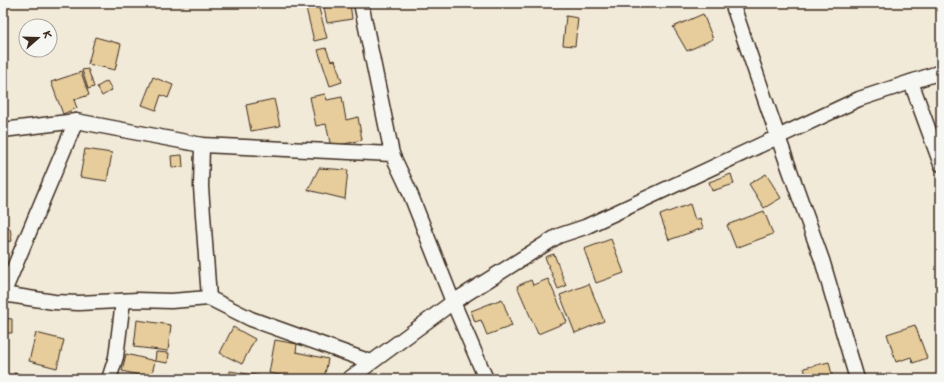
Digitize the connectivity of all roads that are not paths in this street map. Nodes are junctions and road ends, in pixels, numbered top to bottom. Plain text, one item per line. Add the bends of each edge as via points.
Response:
1 (361, 3) edge
2 (732, 3) edge
3 (941, 72) edge
4 (911, 82) junction
5 (76, 121) junction
6 (3, 130) edge
7 (778, 137) junction
8 (202, 146) junction
9 (392, 154) junction
10 (941, 164) edge
11 (3, 294) edge
12 (209, 298) junction
13 (124, 301) junction
14 (453, 302) junction
15 (371, 362) junction
16 (110, 379) edge
17 (349, 379) edge
18 (486, 379) edge
19 (857, 379) edge

1 - 9 street
2 - 7 street
3 - 4 street
4 - 7 street via 859,99
4 - 10 street
5 - 6 street
5 - 8 street
5 - 11 street
7 - 14 street via 585,227 558,236
7 - 19 street via 822,260
8 - 9 street
8 - 12 street via 201,186
9 - 14 street
11 - 13 street via 54,302
12 - 13 street
12 - 15 street via 252,319
13 - 16 street
14 - 15 street
14 - 18 street
15 - 17 street

